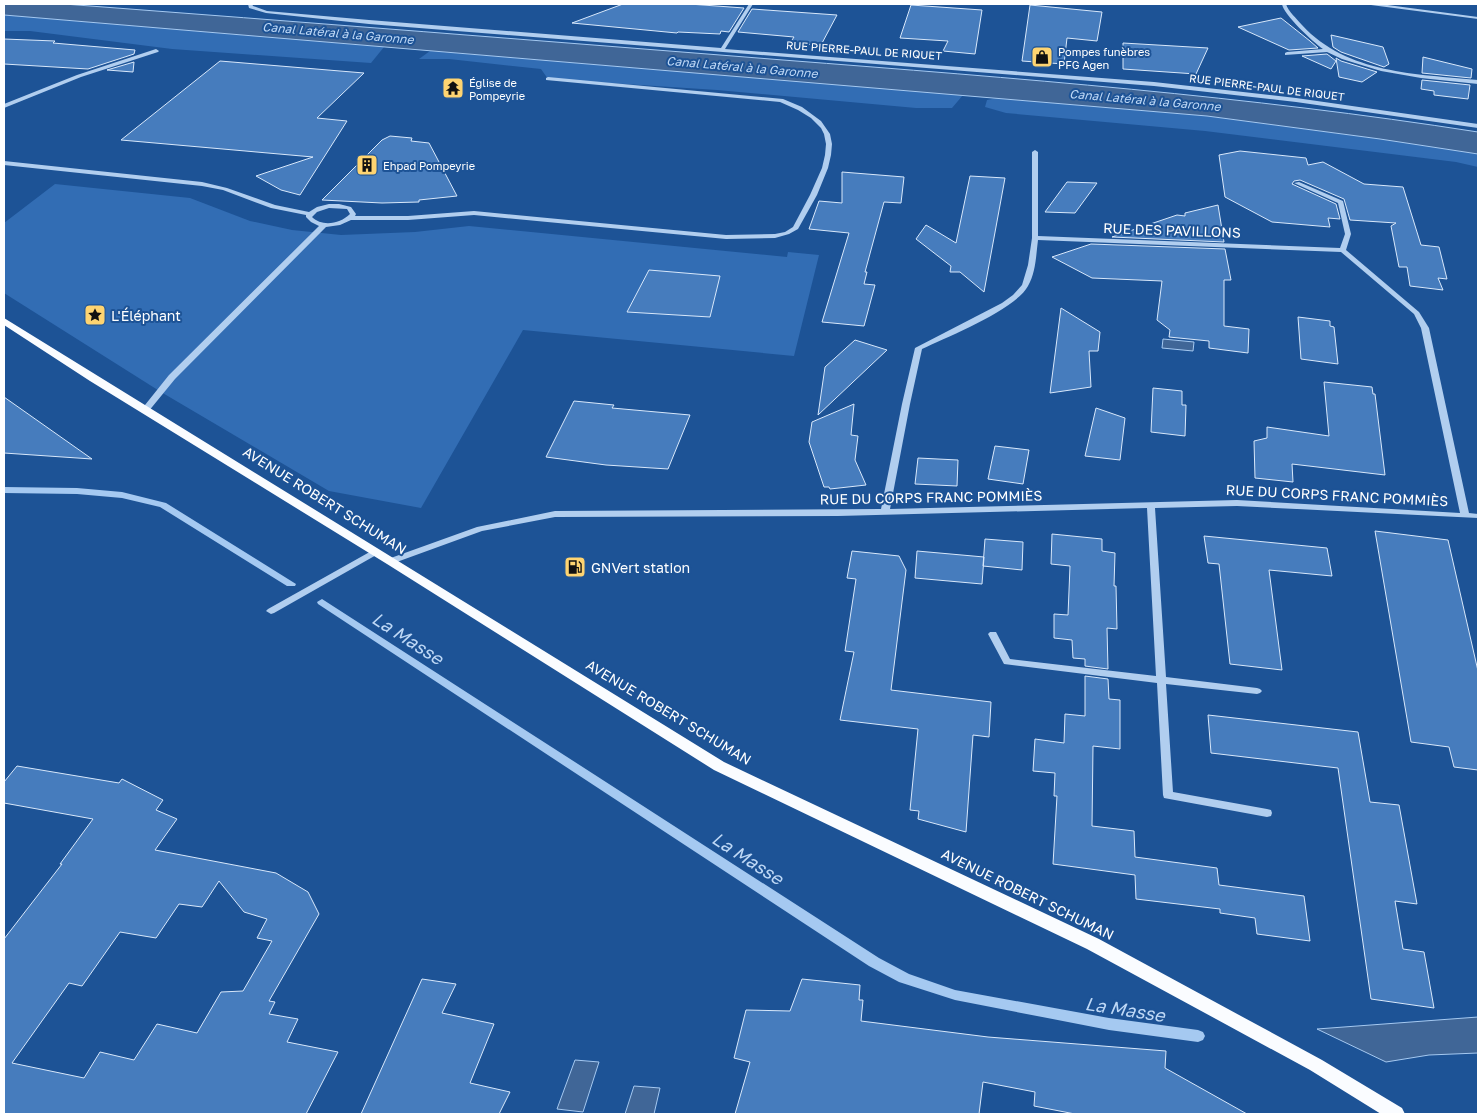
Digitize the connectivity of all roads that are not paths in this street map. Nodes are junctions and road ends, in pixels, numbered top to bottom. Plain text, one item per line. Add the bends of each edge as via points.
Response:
1 (250, 4) edge
2 (751, 4) edge
3 (1284, 4) edge
4 (1371, 4) edge
5 (1478, 18) edge
6 (722, 50) junction
7 (1327, 50) junction
8 (156, 51) dead end
9 (1287, 54) dead end
10 (548, 79) dead end
11 (1478, 82) edge
12 (4, 106) edge
13 (1478, 126) edge
14 (1034, 152) dead end
15 (4, 163) edge
16 (1297, 183) dead end
17 (310, 214) junction
18 (350, 218) junction
19 (324, 225) junction
20 (1035, 238) junction
21 (1343, 250) junction
22 (4, 321) edge
23 (144, 410) junction
24 (1151, 505) junction
25 (885, 512) junction
26 (1465, 515) junction
27 (1478, 516) edge
28 (375, 552) junction
29 (391, 561) junction
30 (271, 611) dead end
31 (993, 634) dead end
32 (1161, 681) junction
33 (1257, 691) dead end
34 (1267, 813) dead end
35 (1396, 1114) edge

1 - 6 street, RUE PIERRE-PAUL DE RIQUET via 258,10 286,14
2 - 6 street
3 - 7 street via 1297,22
4 - 5 street
6 - 13 street, RUE PIERRE-PAUL DE RIQUET via 1154,84
7 - 9 street
7 - 11 street via 1370,67
8 - 12 street via 88,71
10 - 18 street via 781,100 798,106 828,134 826,168 796,228 775,236 726,237 474,213
14 - 20 street
15 - 17 street via 202,184
16 - 21 street via 1341,202 1348,234
17 - 18 street via 328,206 343,206 352,211
17 - 19 street via 313,222
18 - 19 street
19 - 23 street via 172,377
20 - 21 street, RUE DES PAVILLONS
20 - 25 street via 1022,290 1009,302 919,348
21 - 26 street via 1417,313 1425,328
22 - 23 main road, AVENUE ROBERT SCHUMAN
23 - 28 main road, AVENUE ROBERT SCHUMAN
24 - 25 street, RUE DU CORPS FRANC POMMIÈS
24 - 26 street, RUE DU CORPS FRANC POMMIÈS via 1237,503
24 - 32 street
25 - 29 street, RUE DU CORPS FRANC POMMIÈS via 555,514 480,529
26 - 27 street, RUE DU CORPS FRANC POMMIÈS
28 - 29 main road, AVENUE ROBERT SCHUMAN
28 - 30 street
29 - 35 main road, AVENUE ROBERT SCHUMAN via 719,766 1164,980
31 - 32 street via 1008,662
32 - 33 street
32 - 34 street via 1168,795

